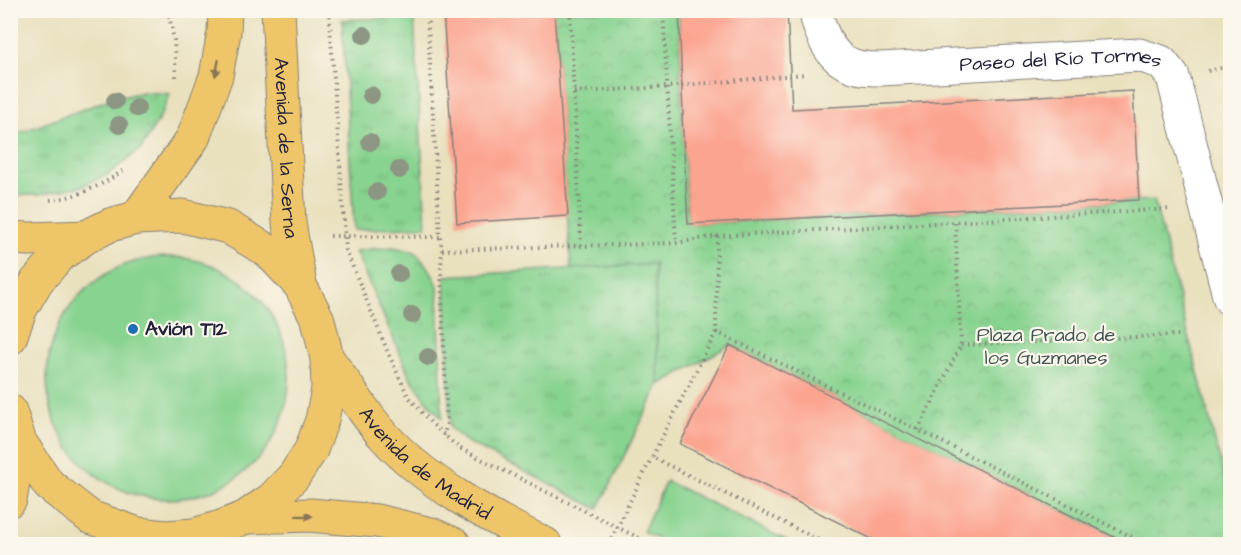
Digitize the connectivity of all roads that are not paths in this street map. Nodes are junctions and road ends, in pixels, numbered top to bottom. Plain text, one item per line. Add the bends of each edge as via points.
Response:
1 (225, 10) edge
2 (278, 10) edge
3 (815, 10) edge
4 (136, 218) junction
5 (86, 237) junction
6 (10, 238) edge
7 (300, 285) junction
8 (1230, 299) edge
9 (10, 338) edge
10 (327, 358) junction
11 (10, 411) edge
12 (20, 442) junction
13 (10, 500) edge
14 (246, 516) junction
15 (129, 539) edge
16 (454, 544) edge
17 (545, 544) edge

1 -> 4 main road via 216,76 194,138
2 - 7 main road, Avenida de la Serna via 289,223
3 - 8 street, Paseo del Río Tormes via 833,53 862,68 1139,55 1161,62 1173,77
4 - 5 main road
4 - 7 main road via 183,216 228,227 268,251
5 - 6 main road
5 - 9 main road via 59,256 37,281 20,309
7 - 10 main road via 318,320
10 - 14 main road via 328,389 311,450 272,499
10 - 17 main road, Avenida de Madrid via 383,435 417,468 464,500
11 - 12 main road
12 - 13 main road
12 - 15 main road via 49,484 90,517
14 - 15 main road via 194,535
14 -> 16 main road via 310,515 377,521

